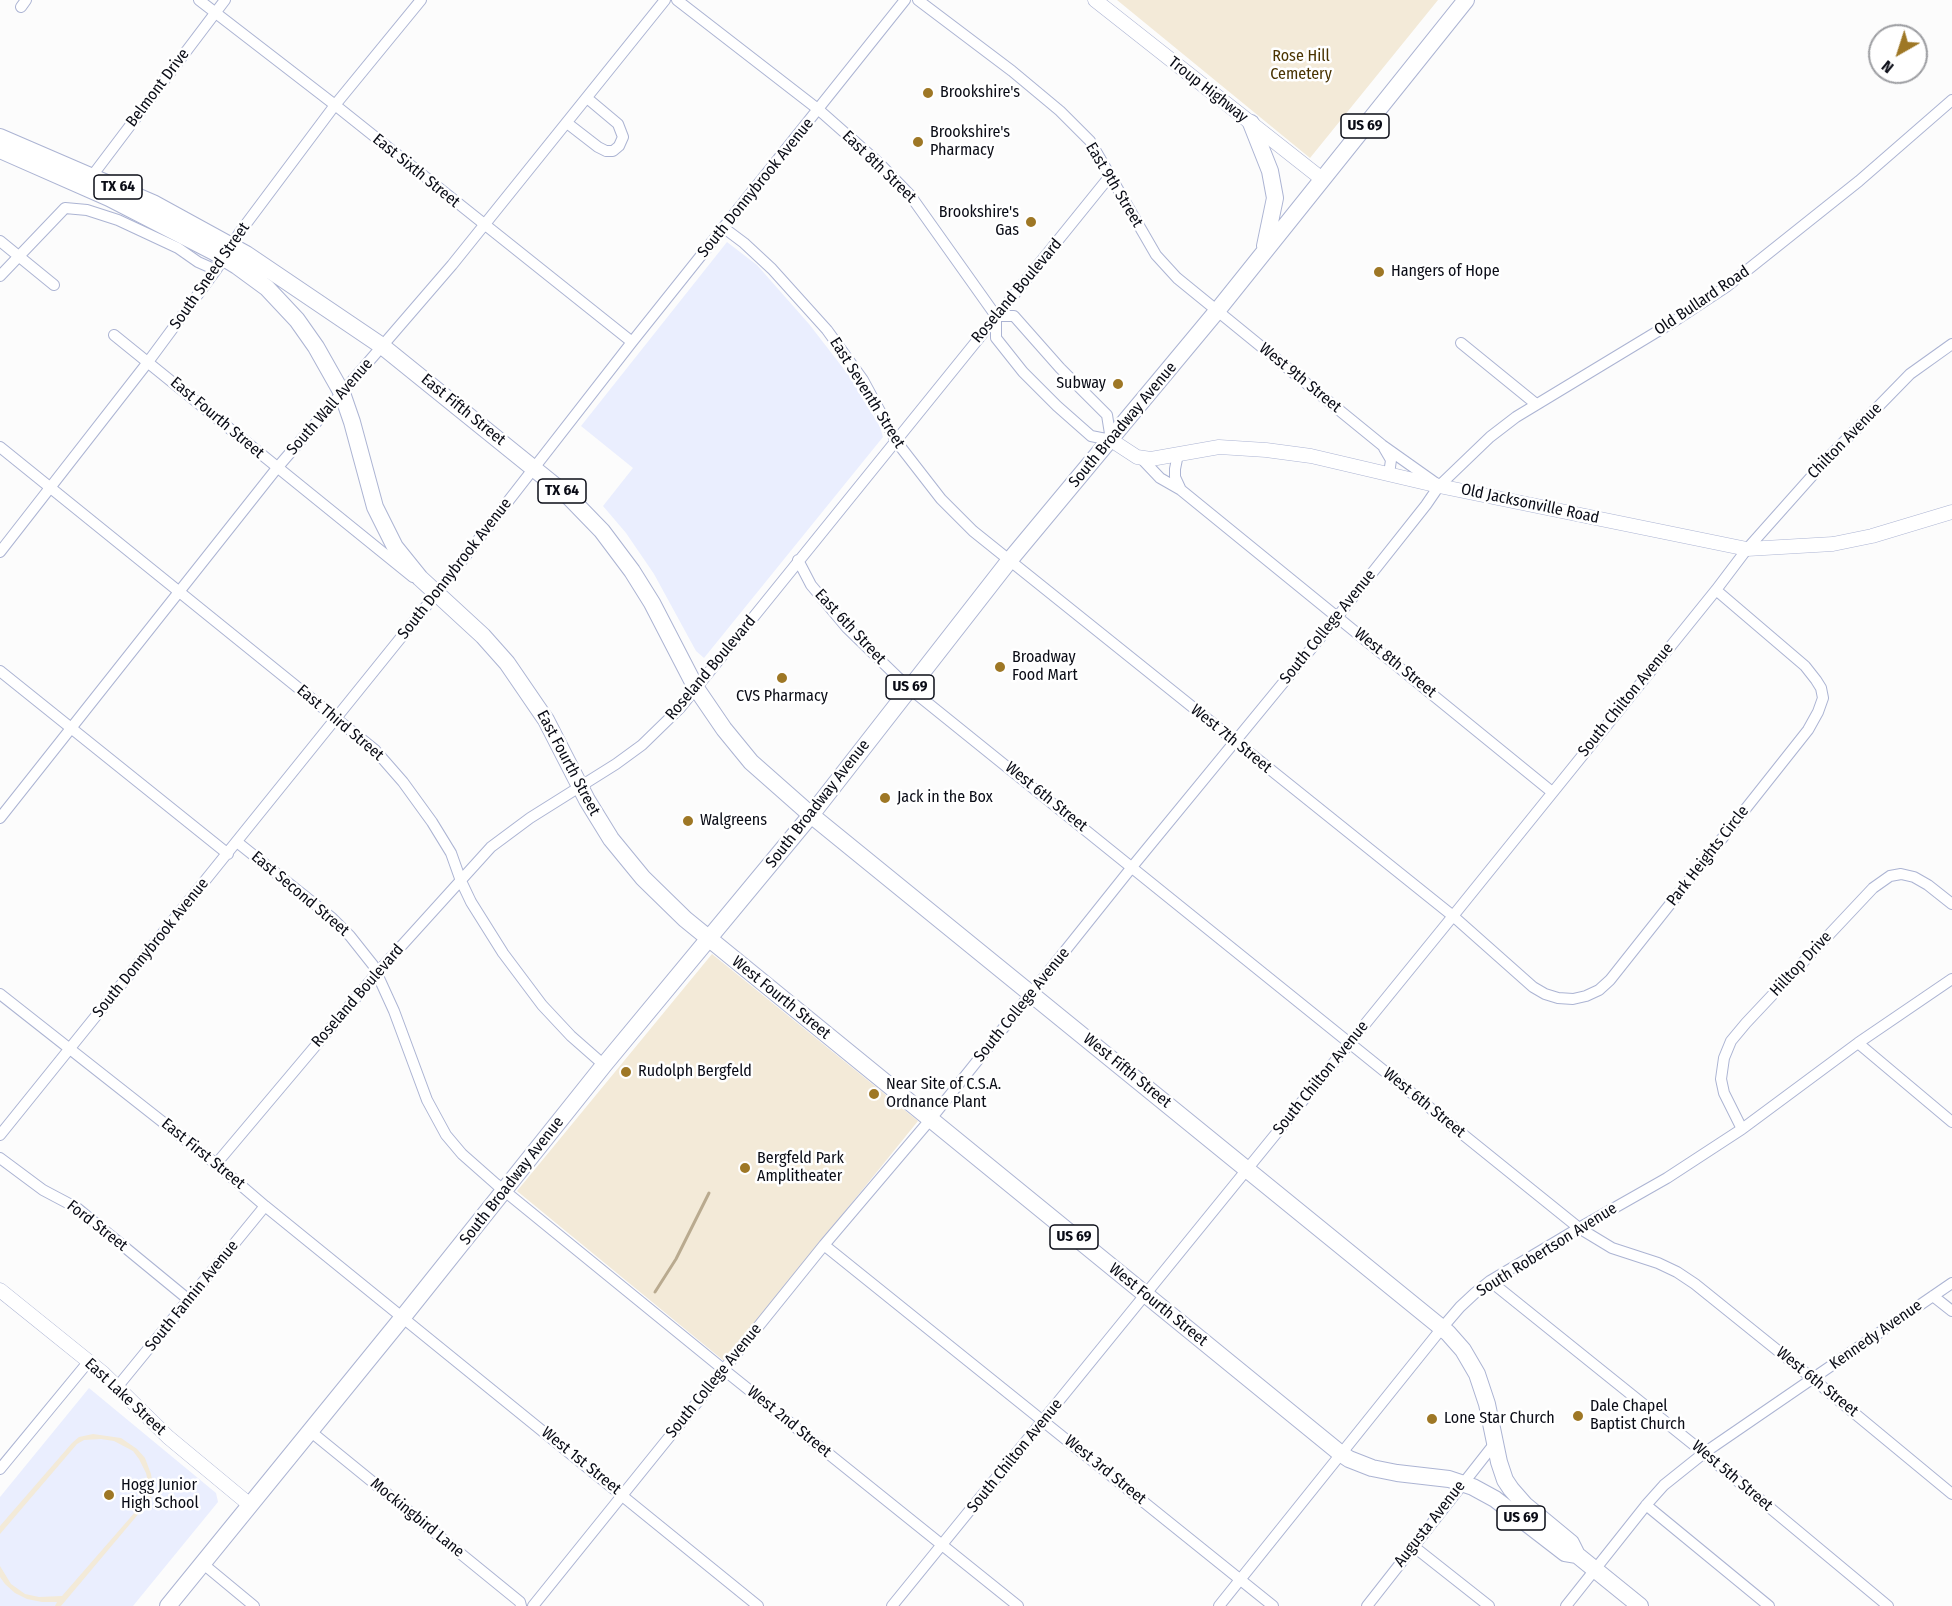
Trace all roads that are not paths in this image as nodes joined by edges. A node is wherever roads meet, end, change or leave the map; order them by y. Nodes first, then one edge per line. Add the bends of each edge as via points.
1 (200, 0) edge
2 (225, 0) edge
3 (421, 0) edge
4 (665, 0) edge
5 (677, 0) edge
6 (905, 0) edge
7 (918, 0) edge
8 (1095, 0) edge
9 (1466, 0) edge
10 (215, 12) junction
11 (587, 98) junction
12 (1952, 100) edge
13 (336, 105) junction
14 (819, 110) junction
15 (567, 123) junction
16 (1251, 123) junction
17 (0, 137) edge
18 (0, 150) edge
19 (92, 176) junction
20 (1110, 176) junction
21 (1322, 179) junction
22 (484, 226) junction
23 (724, 228) junction
24 (0, 241) edge
25 (1263, 253) junction
26 (20, 256) junction
27 (224, 257) junction
28 (0, 276) edge
29 (54, 285) dead end
30 (1217, 311) junction
31 (996, 316) junction
32 (114, 335) dead end
33 (632, 342) junction
34 (1461, 343) dead end
35 (1952, 344) edge
36 (382, 346) junction
37 (148, 362) junction
38 (342, 393) junction
39 (1536, 404) junction
40 (1111, 440) junction
41 (896, 441) junction
42 (1383, 445) junction
43 (0, 447) edge
44 (1178, 454) junction
45 (1141, 458) junction
46 (534, 467) junction
47 (277, 468) junction
48 (1389, 474) junction
49 (1440, 486) junction
50 (50, 488) junction
51 (1181, 490) junction
52 (1952, 512) edge
53 (1747, 549) junction
54 (0, 552) edge
55 (798, 560) junction
56 (1009, 561) junction
57 (431, 590) junction
58 (1716, 590) junction
59 (180, 593) junction
60 (1338, 616) junction
61 (0, 670) edge
62 (696, 688) junction
63 (909, 688) junction
64 (335, 718) junction
65 (71, 728) junction
66 (1234, 742) junction
67 (580, 786) junction
68 (1552, 792) junction
69 (811, 815) junction
70 (0, 818) edge
71 (237, 842) junction
72 (228, 854) junction
73 (1132, 867) junction
74 (461, 881) junction
75 (1952, 904) edge
76 (1453, 916) junction
77 (709, 939) junction
78 (376, 974) junction
79 (1952, 979) edge
80 (1031, 993) junction
81 (0, 994) edge
82 (1349, 1042) junction
83 (1858, 1043) junction
84 (70, 1048) junction
85 (604, 1065) junction
86 (930, 1120) junction
87 (1952, 1122) edge
88 (1742, 1129) junction
89 (0, 1135) edge
90 (0, 1158) edge
91 (216, 1164) junction
92 (1248, 1169) junction
93 (505, 1191) junction
94 (265, 1206) junction
95 (1579, 1228) junction
96 (824, 1245) junction
97 (1490, 1281) junction
98 (1952, 1283) edge
99 (0, 1290) edge
100 (1146, 1295) junction
101 (1933, 1296) junction
102 (189, 1300) junction
103 (1952, 1311) edge
104 (404, 1317) junction
105 (1442, 1328) junction
106 (89, 1361) junction
107 (723, 1369) junction
108 (1814, 1379) junction
109 (118, 1386) junction
110 (1044, 1420) junction
111 (310, 1431) junction
112 (1495, 1443) junction
113 (1340, 1453) junction
114 (1704, 1454) junction
115 (0, 1468) edge
116 (1463, 1483) junction
117 (1952, 1494) edge
118 (622, 1495) junction
119 (250, 1505) junction
120 (1646, 1505) junction
121 (942, 1545) junction
122 (1413, 1546) junction
123 (1577, 1555) junction
124 (202, 1563) junction
125 (1595, 1569) junction
126 (1240, 1580) junction
127 (168, 1606) edge
128 (254, 1606) edge
129 (521, 1606) edge
130 (533, 1606) edge
131 (758, 1606) edge
132 (892, 1606) edge
133 (1018, 1606) edge
134 (1219, 1606) edge
135 (1272, 1606) edge
136 (1366, 1606) edge
137 (1489, 1606) edge
138 (1566, 1606) edge
139 (1640, 1606) edge
140 (1769, 1606) edge
141 (1888, 1606) edge

1 - 10 street, East Sixth Street
2 - 10 street, Belmont Drive
3 - 13 street, South Sneed Street
4 - 11 street, South Wall Avenue
5 - 14 street, East 8th Street
6 - 14 street, South Donnybrook Avenue
7 - 20 street, East 9th Street via 1060,111 1090,141
8 - 16 main road, Troup Highway
9 - 21 main road, South Broadway Avenue / US 69
10 - 13 street, East Sixth Street
10 - 19 street, Belmont Drive
11 - 15 street, South Wall Avenue
11 - 15 street via 618,124 623,137 619,146 606,151
12 - 39 street, Old Bullard Road via 1834,202 1726,287
13 - 22 street, East Sixth Street
13 - 27 street, South Sneed Street
14 - 23 street, South Donnybrook Avenue
14 - 31 street, East 8th Street via 910,195
15 - 22 street, South Wall Avenue
16 - 21 main road, Troup Highway
16 - 25 main road via 1270,171 1275,198
17 - 19 main road, East Fifth Street / TX 64
18 - 27 main road, East Fifth Street / TX 64 via 110,198
19 - 27 main road, East Fifth Street / TX 64 via 163,208
20 - 30 street, East 9th Street via 1156,255
20 - 31 street, Roseland Boulevard
21 - 25 main road, South Broadway Avenue / US 69
22 - 33 street, East Sixth Street
22 - 36 street, South Wall Avenue
23 - 33 street, South Donnybrook Avenue
23 - 41 street, East Seventh Street via 772,269 827,330 863,380
24 - 26 street
25 - 30 main road, South Broadway Avenue / US 69
26 - 27 street via 65,208 76,208 118,220 198,261
26 - 28 street
26 - 29 street
27 - 36 main road, East Fifth Street / TX 64
27 - 37 street, South Sneed Street
27 - 38 main road, East Fifth Street / TX 64 via 267,288 297,320
30 - 40 main road, South Broadway Avenue / US 69
30 - 42 street, West 9th Street
31 - 40 street via 1014,316 1107,415
31 - 40 street, East 8th Street via 996,338 1023,372 1091,436
31 - 41 street, Roseland Boulevard
32 - 37 street, East Fourth Street
33 - 46 street, South Donnybrook Avenue
34 - 39 street
35 - 53 street, Chilton Avenue via 1910,374
36 - 38 street, South Wall Avenue
36 - 46 main road, East Fifth Street / TX 64
37 - 47 street, East Fourth Street
37 - 50 street, South Sneed Street
38 - 47 street, South Wall Avenue
38 - 57 main road, East Fourth Street / TX 64 via 382,523 411,569
39 - 49 street, Old Bullard Road via 1490,437
40 - 45 main road
40 - 56 main road, South Broadway Avenue / US 69
41 - 55 street, Roseland Boulevard
41 - 56 street, East Seventh Street via 941,499
42 - 48 street via 1391,460
42 - 49 street, West 9th Street
43 - 50 street, East Third Street
44 - 45 main road, Old Jacksonville Road
44 - 48 main road, Old Jacksonville Road via 1219,447 1266,450
44 - 51 street via 1174,469
45 - 51 street, West 8th Street via 1160,478
46 - 57 street, South Donnybrook Avenue
46 - 62 main road, East Fifth Street / TX 64 via 588,516 618,552 652,603
47 - 57 street, East Fourth Street
47 - 59 street, South Wall Avenue
48 - 49 main road, Old Jacksonville Road
49 - 53 main road, Old Jacksonville Road
49 - 60 street, South College Avenue
50 - 54 street, South Sneed Street
50 - 59 street, East Third Street
51 - 60 street, West 8th Street
52 - 53 main road, Old Jacksonville Road via 1833,544
53 - 58 street, South Chilton Avenue
55 - 62 street, Roseland Boulevard
55 - 63 street, East 6th Street via 811,585 847,628
56 - 63 main road, South Broadway Avenue / US 69
56 - 66 street, West 7th Street
57 - 64 street, South Donnybrook Avenue
57 - 67 main road, East Fourth Street / TX 64 via 496,649 518,677 554,733
58 - 68 street, South Chilton Avenue
58 - 76 street, Park Heights Circle via 1805,666 1821,688 1823,698 1808,730 1610,980 1593,993 1573,999 1545,994
59 - 64 street, East Third Street
59 - 65 street, South Wall Avenue
60 - 66 street, South College Avenue
60 - 68 street, West 8th Street
61 - 65 street, East Second Street
62 - 67 street, Roseland Boulevard via 642,745
62 - 69 main road, East Fifth Street / TX 64 via 751,762
63 - 69 main road, South Broadway Avenue / US 69
63 - 73 street, West 6th Street
64 - 71 street, South Donnybrook Avenue
64 - 74 street, East Third Street via 375,750 403,782 452,853
65 - 70 street, South Wall Avenue
65 - 72 street, East Second Street
66 - 73 street, South College Avenue
66 - 76 street, West 7th Street
67 - 74 street, Roseland Boulevard via 491,847
67 - 77 main road, East Fourth Street / TX 64 via 627,859
68 - 76 street, South Chilton Avenue
69 - 77 main road, South Broadway Avenue / US 69
69 - 80 main road, West Fifth Street / US 69
71 - 72 street, South Donnybrook Avenue
71 - 78 street, East Second Street via 332,918 373,965
72 - 84 street, South Donnybrook Avenue
73 - 80 street, South College Avenue
73 - 82 street, West 6th Street
74 - 78 street, Roseland Boulevard
74 - 85 street, East Third Street via 486,927 529,988 571,1036
75 - 88 street, Hilltop Drive via 1914,877 1890,876 1873,888 1746,1023 1731,1041 1721,1079
76 - 82 street, South Chilton Avenue
77 - 85 main road, South Broadway Avenue
77 - 86 main road, West Fourth Street / US 69
78 - 91 street, Roseland Boulevard
78 - 93 street, East Second Street via 433,1114 462,1154
79 - 83 street, South Robertson Avenue
80 - 86 street, South College Avenue
80 - 92 main road, West Fifth Street / US 69
81 - 84 street, East First Street
82 - 92 street, South Chilton Avenue
82 - 95 street, West 6th Street
83 - 87 street
83 - 88 street, South Robertson Avenue
84 - 89 street, South Donnybrook Avenue
84 - 91 street, East First Street
85 - 93 main road, South Broadway Avenue
86 - 96 street, South College Avenue
86 - 100 main road, West Fourth Street / US 69
88 - 95 street, South Robertson Avenue
90 - 102 street, Ford Street via 43,1190 77,1208
91 - 94 street, East First Street
92 - 100 street, South Chilton Avenue
92 - 105 main road, West Fifth Street / US 69
93 - 104 main road, South Broadway Avenue
93 - 107 street, West 2nd Street
94 - 102 street, South Fannin Avenue
94 - 104 street, East First Street
95 - 97 street, South Robertson Avenue
95 - 108 street, West 6th Street via 1612,1248 1677,1272
96 - 107 street, South College Avenue
96 - 110 street, West 3rd Street
97 - 105 street, South Robertson Avenue
97 - 114 street, West 5th Street
98 - 101 street, Kennedy Avenue
99 - 106 main road, East Lake Street
100 - 110 street, South Chilton Avenue
100 - 113 main road, West Fourth Street / US 69
101 - 103 street
101 - 108 street, Kennedy Avenue
102 - 109 street, South Fannin Avenue
104 - 111 main road, South Broadway Avenue
104 - 118 street, West 1st Street
105 - 112 main road, US 69 via 1463,1350 1477,1374
105 - 113 street, South Robertson Avenue
106 - 109 main road, East Lake Street
106 - 115 street
107 - 118 street, South College Avenue
107 - 121 street, West 2nd Street
108 - 114 street, Kennedy Avenue
108 - 117 street, West 6th Street
109 - 119 main road, East Lake Street via 168,1437
110 - 121 street, South Chilton Avenue
110 - 126 street, West 3rd Street
111 - 119 main road, South Broadway Avenue
111 - 129 street, Mockingbird Lane
112 - 116 street, Augusta Avenue
112 - 123 main road, US 69 via 1511,1489 1571,1543
113 - 116 main road, West Fourth Street / US 69 via 1386,1471
113 - 126 street, South Robertson Avenue
114 - 120 street, Kennedy Avenue via 1664,1485
114 - 141 street, West 5th Street
116 - 122 street, Augusta Avenue
116 - 123 main road, US 69 via 1495,1498 1565,1553
118 - 130 street, South College Avenue
118 - 131 street, West 1st Street
119 - 124 main road, South Broadway Avenue
120 - 125 street, Kennedy Avenue
120 - 140 street
121 - 132 street, South Chilton Avenue
121 - 133 street, West 2nd Street
122 - 136 street, Augusta Avenue
122 - 137 street
123 - 125 main road, US 69
124 - 127 main road, South Broadway Avenue
124 - 128 street
125 - 138 street, Kennedy Avenue
125 - 139 main road, US 69
126 - 134 street, South Robertson Avenue
126 - 135 street, West 3rd Street

